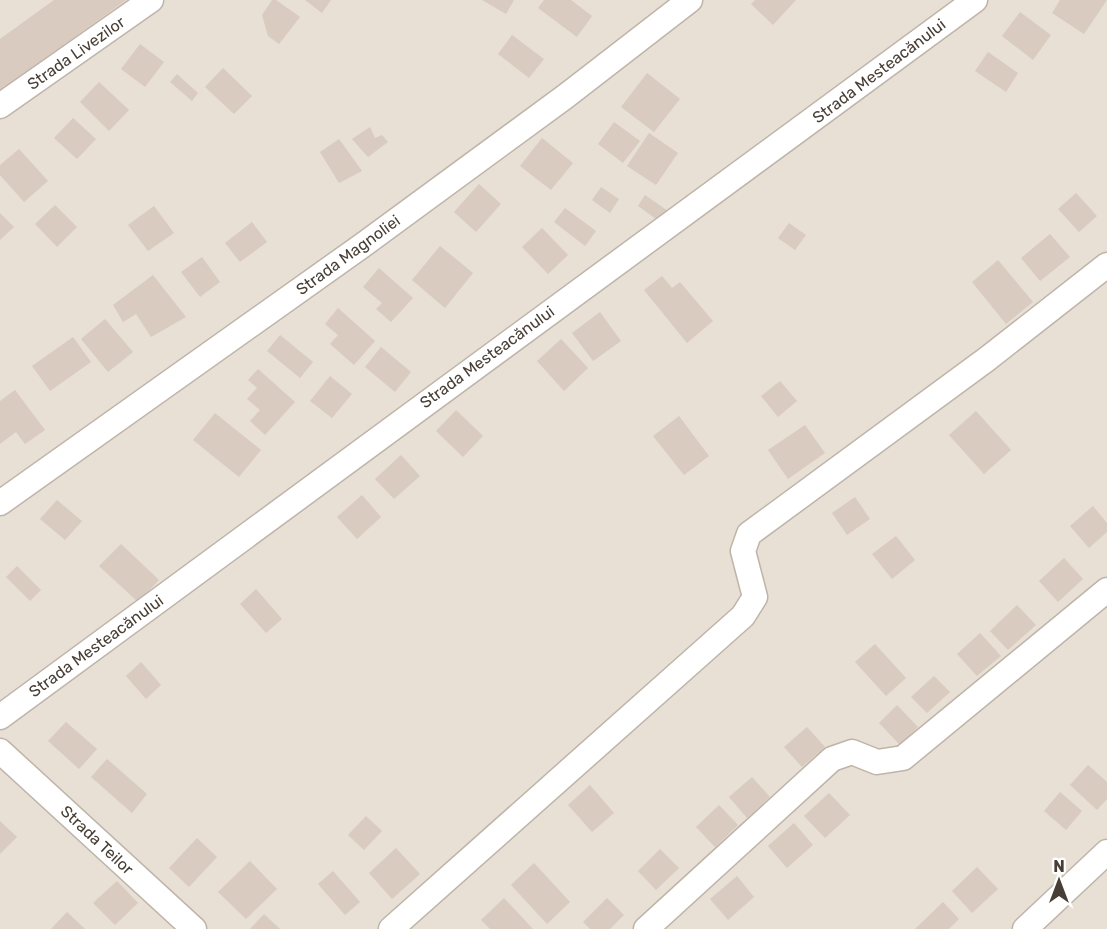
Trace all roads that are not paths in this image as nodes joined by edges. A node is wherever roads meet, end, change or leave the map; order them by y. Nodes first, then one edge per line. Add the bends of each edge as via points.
1 (151, 0) edge
2 (690, 0) edge
3 (975, 0) edge
4 (0, 106) edge
5 (1107, 265) edge
6 (0, 503) edge
7 (1107, 590) edge
8 (0, 717) edge
9 (0, 752) edge
10 (1107, 852) edge
11 (194, 929) edge
12 (391, 929) edge
13 (646, 929) edge
14 (1025, 929) edge

1 - 4 street, Strada Livezilor
2 - 6 street, Strada Magnoliei via 363,244
3 - 8 street, Strada Mesteacănului
5 - 12 street via 987,359 749,534 743,551 755,597 743,616
7 - 13 street via 903,758 877,762 852,752 832,759
9 - 11 street, Strada Teilor
10 - 14 street

